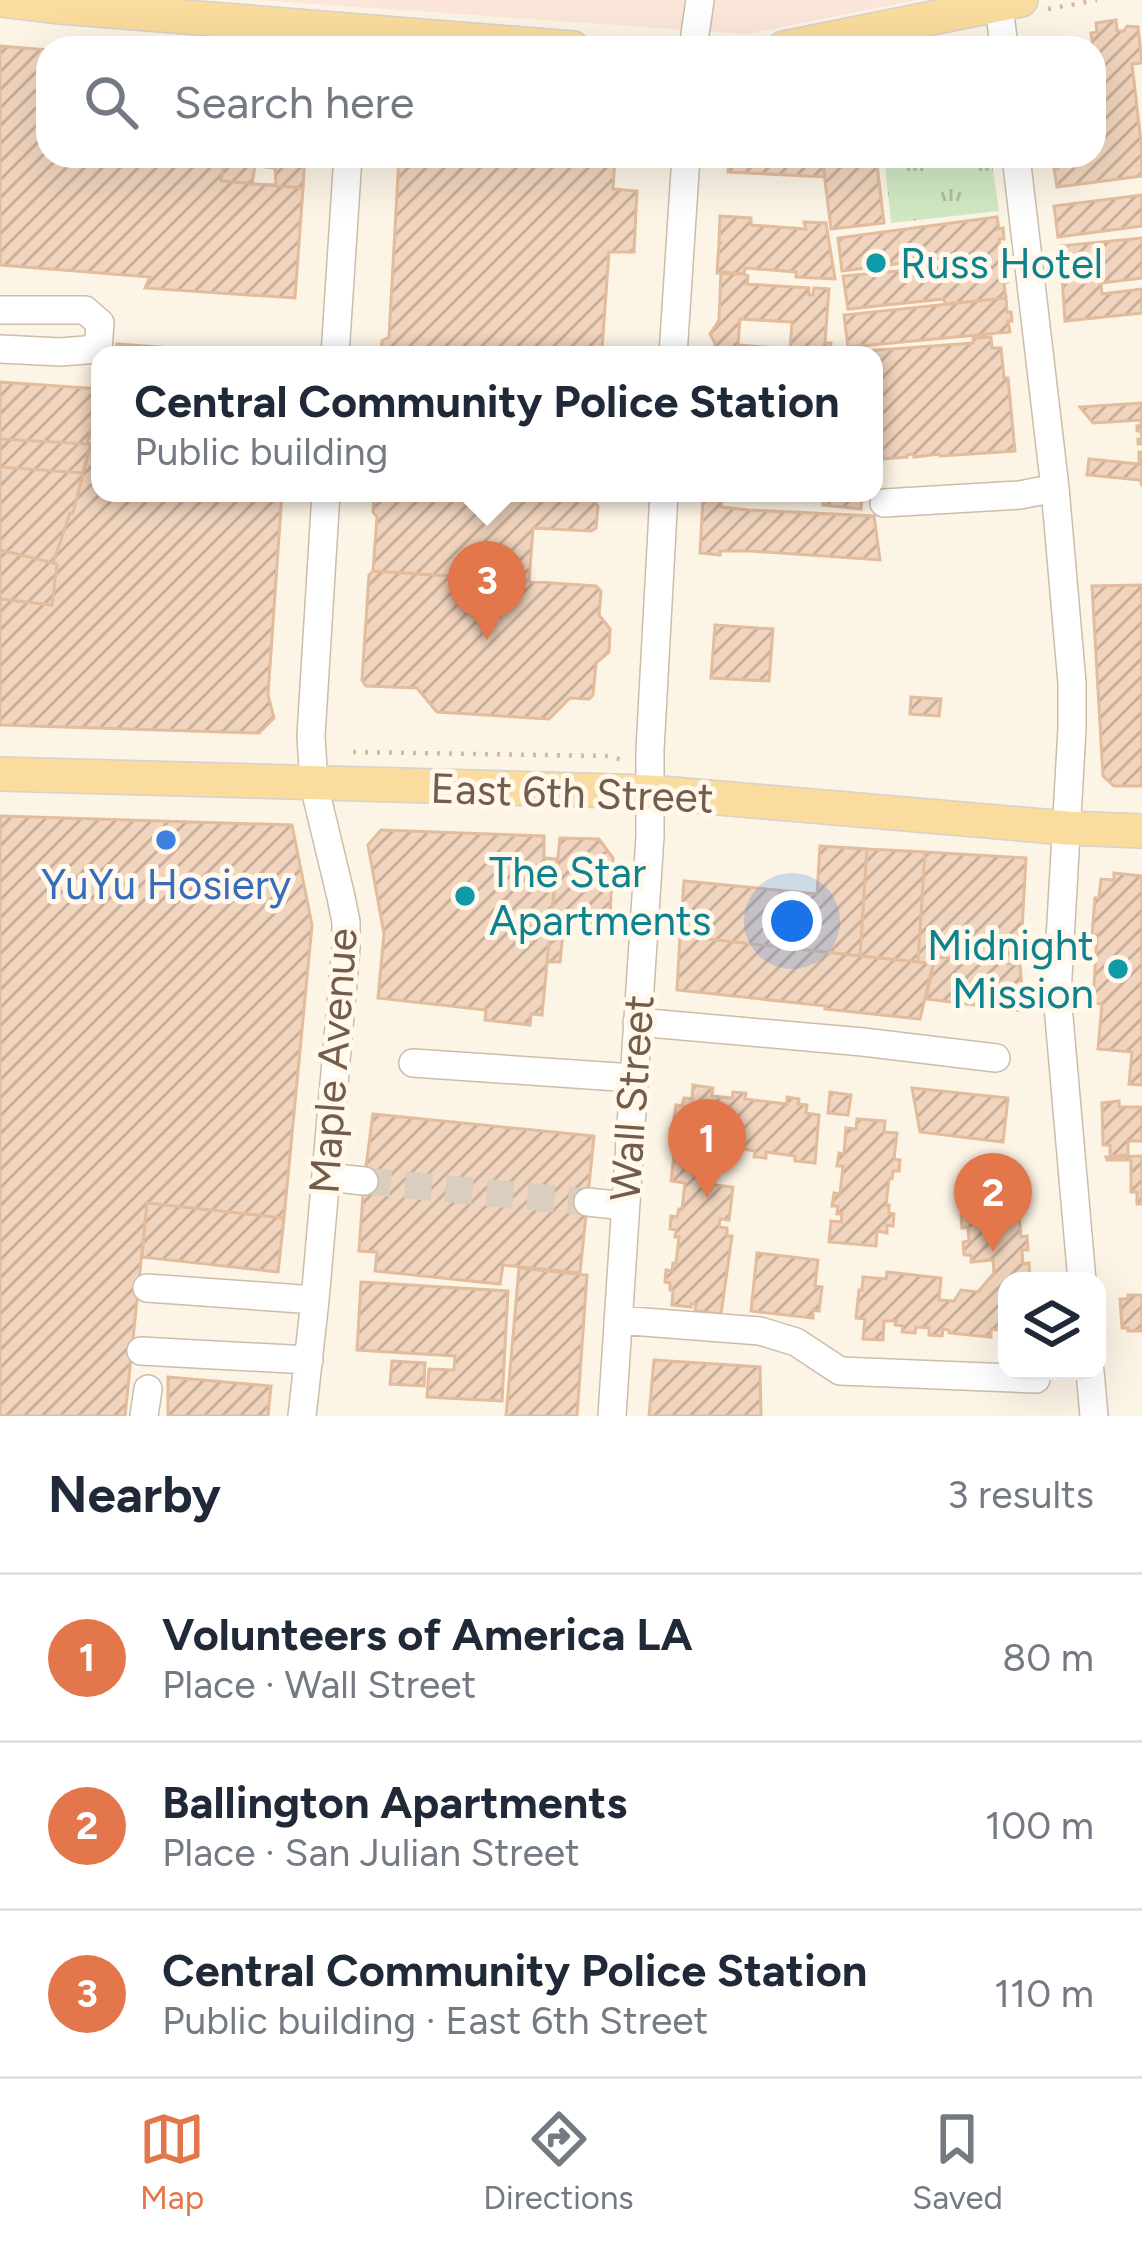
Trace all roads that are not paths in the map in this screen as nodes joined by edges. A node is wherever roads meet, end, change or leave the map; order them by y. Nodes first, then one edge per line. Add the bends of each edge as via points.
1 (1, 0) edge
2 (700, 0) edge
3 (1018, 5) edge
4 (320, 36) edge
5 (695, 36) edge
6 (849, 36) edge
7 (1008, 36) edge
8 (347, 168) edge
9 (685, 168) edge
10 (1017, 168) edge
11 (0, 310) edge
12 (98, 346) edge
13 (336, 346) edge
14 (674, 346) edge
15 (0, 349) edge
16 (91, 350) edge
17 (1055, 488) junction
18 (325, 502) edge
19 (664, 502) edge
20 (884, 503) dead end
21 (0, 774) edge
22 (314, 784) junction
23 (650, 792) junction
24 (1067, 828) junction
25 (1142, 831) edge
26 (637, 1022) junction
27 (996, 1058) dead end
28 (413, 1063) dead end
29 (633, 1078) junction
30 (327, 1177) junction
31 (364, 1181) tunnel mouth
32 (588, 1202) tunnel mouth
33 (625, 1205) junction
34 (1081, 1272) edge
35 (147, 1288) dead end
36 (316, 1300) junction
37 (618, 1320) junction
38 (142, 1351) dead end
39 (310, 1360) junction
40 (998, 1377) edge
41 (1091, 1380) edge
42 (302, 1416) edge
43 (612, 1416) edge
44 (1094, 1416) edge

1 - 4 main road
2 - 5 street
3 - 6 main road
3 - 7 street
8 - 13 street
9 - 14 street
10 - 17 street
11 - 12 street via 85,310 100,323
15 - 16 street
17 - 20 street
17 - 24 street via 1072,683
18 - 22 street, Maple Avenue
19 - 23 street, Wall Street
21 - 22 main road, East 6th Street
22 - 23 main road, East 6th Street
22 - 30 street, Maple Avenue via 346,922
23 - 24 main road, East 6th Street
23 - 26 street, Wall Street
24 - 25 main road, East 6th Street
24 - 34 street via 1057,994
26 - 27 street
26 - 29 street, Wall Street
28 - 29 street
29 - 33 street, Wall Street
30 - 31 street
30 - 36 street, Maple Avenue
32 - 33 street
33 - 37 street, Wall Street
35 - 36 street
36 - 39 street, Maple Avenue
37 - 40 street via 760,1331 796,1342 839,1371
37 - 43 street, Wall Street
38 - 39 street
39 - 42 street, Maple Avenue
41 - 44 street

